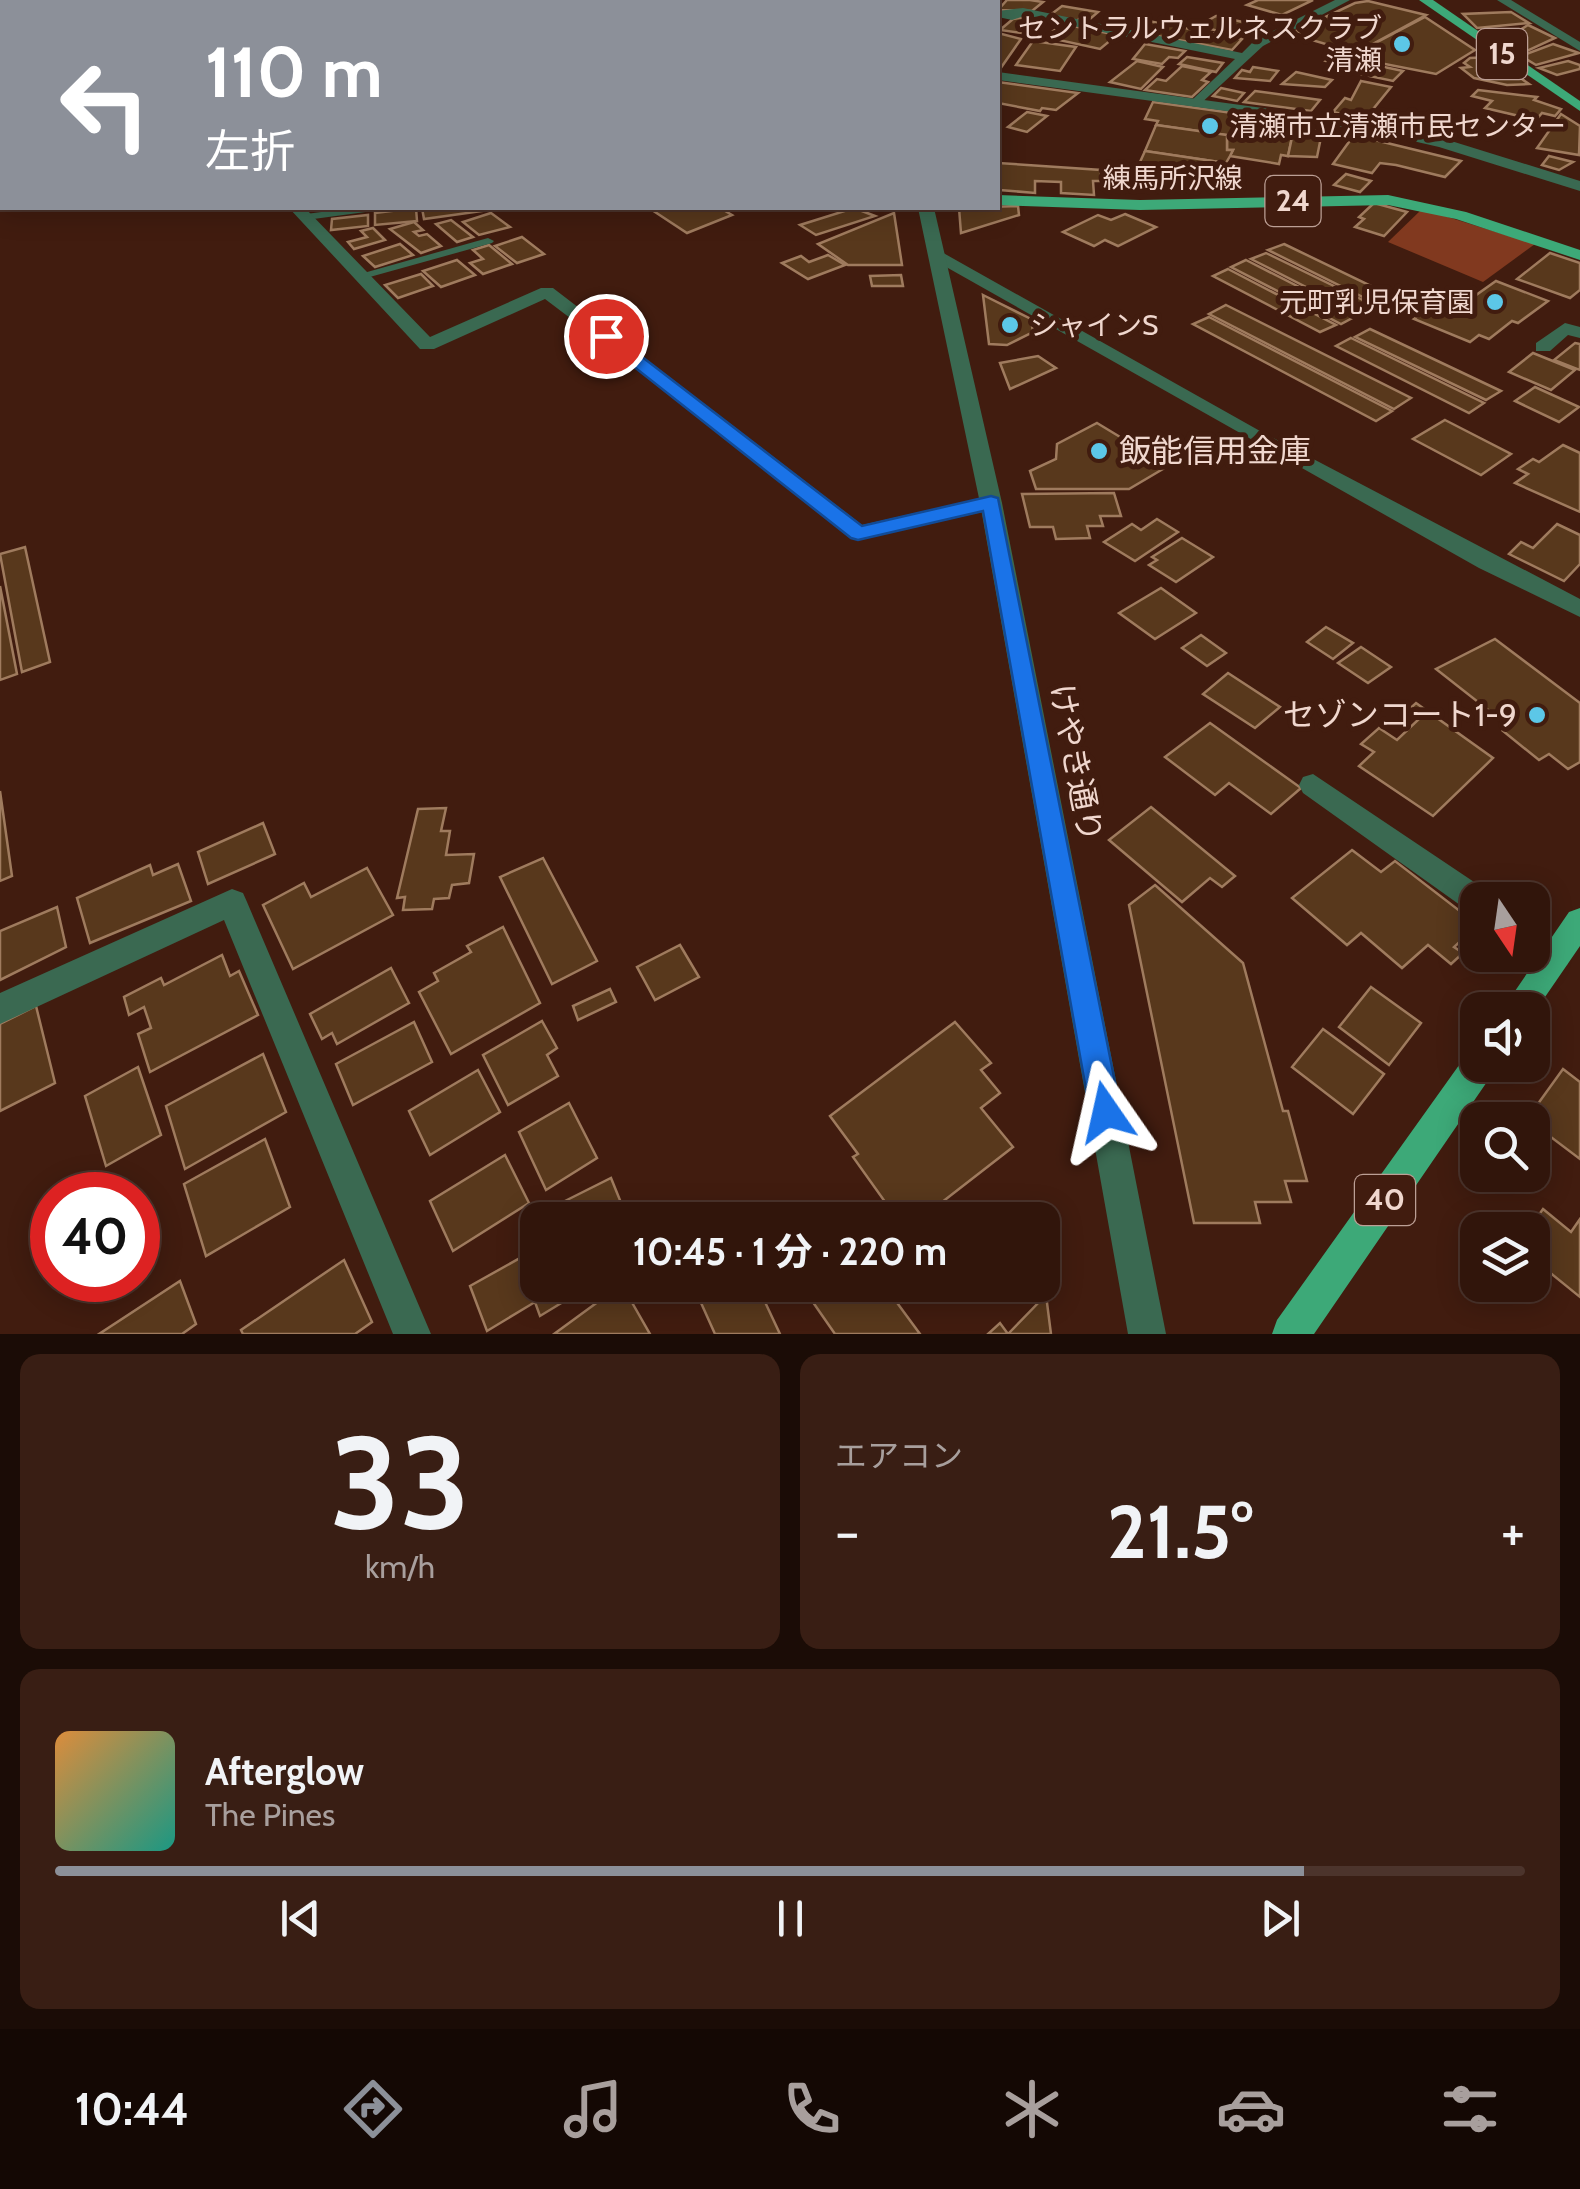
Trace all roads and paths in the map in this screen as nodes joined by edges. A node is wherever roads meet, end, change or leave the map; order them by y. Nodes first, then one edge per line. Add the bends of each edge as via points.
1 (1344, 0) edge
2 (1425, 0) edge
3 (1503, 0) edge
4 (1000, 14) edge
5 (1580, 47) edge
6 (1245, 57) junction
7 (1000, 76) edge
8 (1197, 103) junction
9 (1580, 108) edge
10 (1580, 186) edge
11 (1000, 200) edge
12 (338, 210) edge
13 (927, 210) edge
14 (302, 212) edge
15 (488, 241) dead end
16 (938, 255) junction
17 (1580, 255) edge
18 (359, 276) junction
19 (1580, 334) edge
20 (1543, 347) dead end
21 (991, 503) junction
22 (1580, 609) edge
23 (1313, 785) dead end
24 (1460, 888) edge
25 (1580, 921) edge
26 (1550, 943) edge
27 (0, 1009) edge
28 (1467, 1082) edge
29 (412, 1334) edge
30 (1147, 1334) edge
31 (1291, 1334) edge

1 - 6 street
2 - 9 main road, 15
3 - 5 street
4 - 6 street via 1023,12
6 - 8 street
7 - 8 street
8 - 10 street via 1404,134
11 - 17 main road, 練馬所沢線 / 24 via 1388,200 1460,215
12 - 14 lane
13 - 16 street, けやき通り
14 - 18 street
15 - 18 lane
16 - 21 street, けやき通り
16 - 22 street via 1287,454
18 - 21 street via 427,345 547,292 858,533
19 - 20 street via 1566,328
21 - 30 street, けやき通り
23 - 24 street
25 - 26 main road
27 - 29 street via 232,902
28 - 31 main road, 40

